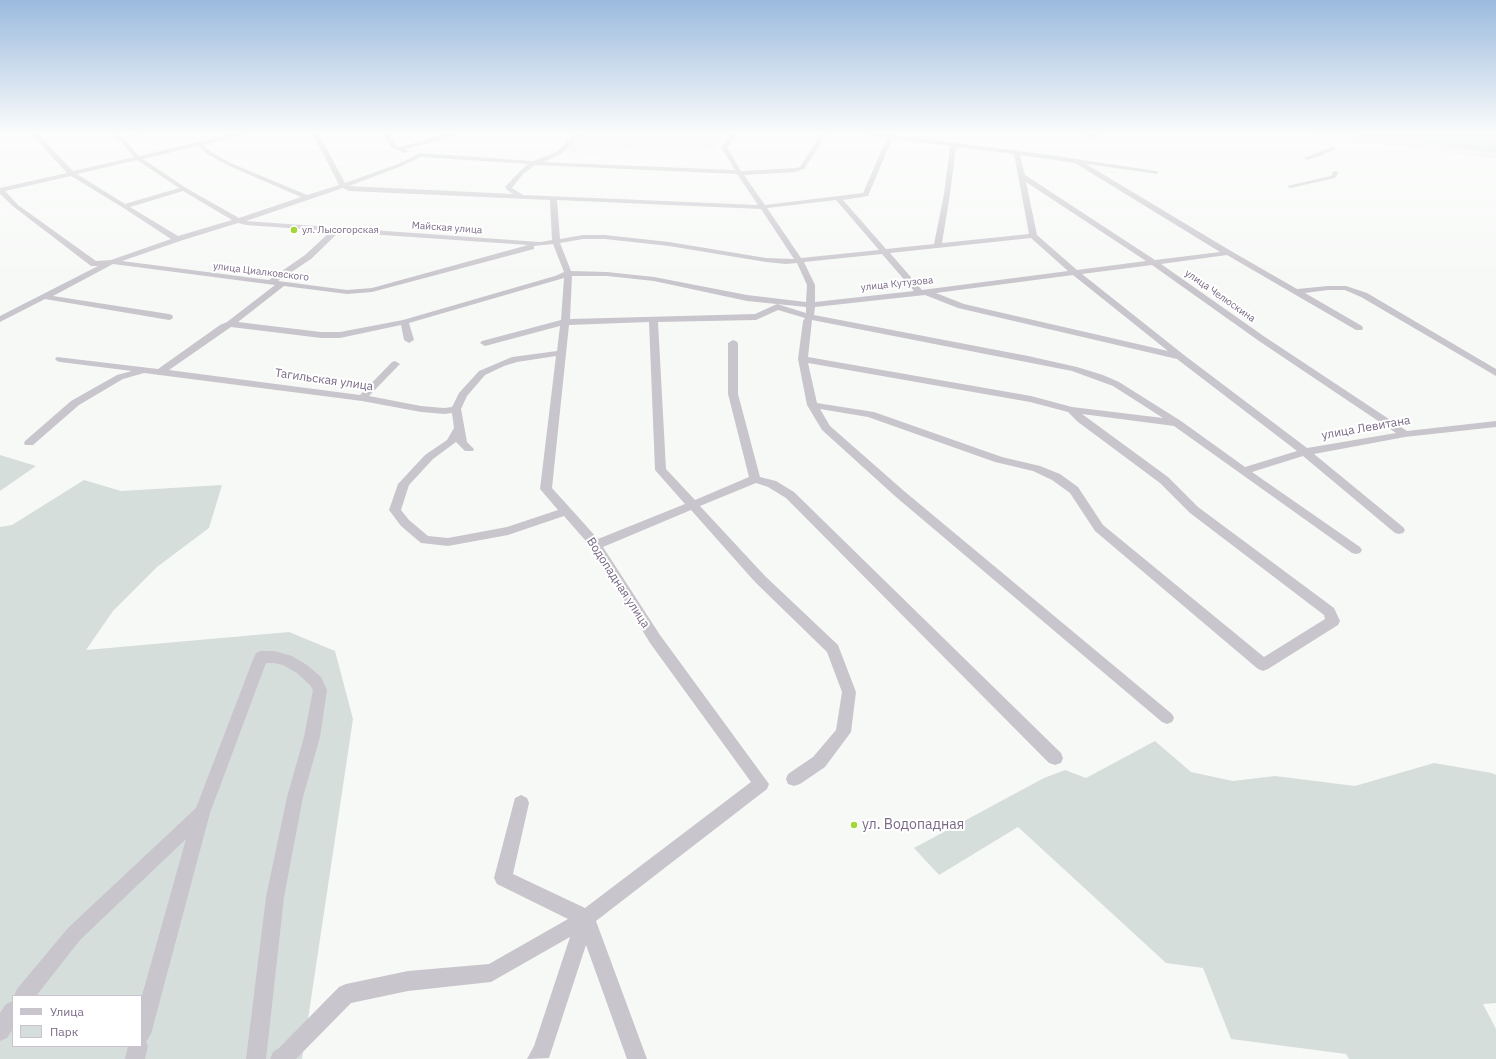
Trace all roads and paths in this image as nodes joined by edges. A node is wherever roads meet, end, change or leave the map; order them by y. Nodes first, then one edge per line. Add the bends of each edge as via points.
1 (27, 183) edge
2 (88, 183) edge
3 (176, 183) edge
4 (275, 183) edge
5 (351, 183) edge
6 (511, 183) edge
7 (747, 183) edge
8 (871, 183) edge
9 (949, 183) edge
10 (1024, 183) edge
11 (1033, 183) edge
12 (1113, 183) edge
13 (1302, 183) edge
14 (342, 185) junction
15 (1290, 186) dead end
16 (184, 189) junction
17 (0, 190) edge
18 (521, 196) junction
19 (307, 197) junction
20 (554, 197) junction
21 (838, 198) junction
22 (124, 206) junction
23 (762, 207) junction
24 (238, 221) junction
25 (337, 230) junction
26 (1032, 236) junction
27 (178, 239) junction
28 (556, 241) junction
29 (540, 244) junction
30 (938, 245) junction
31 (884, 252) junction
32 (1228, 253) junction
33 (112, 262) junction
34 (800, 262) junction
35 (1153, 262) junction
36 (568, 273) junction
37 (1075, 273) junction
38 (269, 283) junction
39 (282, 284) junction
40 (923, 292) junction
41 (1296, 292) junction
42 (46, 297) junction
43 (747, 298) junction
44 (809, 305) junction
45 (778, 307) junction
46 (169, 317) dead end
47 (810, 317) junction
48 (0, 319) edge
49 (653, 320) junction
50 (404, 322) junction
51 (565, 322) junction
52 (230, 324) junction
53 (1359, 328) dead end
54 (410, 340) dead end
55 (485, 343) dead end
56 (733, 343) dead end
57 (562, 353) junction
58 (1181, 357) junction
59 (60, 359) dead end
60 (803, 359) junction
61 (395, 364) dead end
62 (147, 370) junction
63 (160, 372) junction
64 (1496, 373) edge
65 (362, 398) junction
66 (812, 405) junction
67 (456, 410) junction
68 (1072, 410) junction
69 (1177, 423) junction
70 (1496, 424) edge
71 (459, 428) junction
72 (1405, 434) junction
73 (30, 443) dead end
74 (469, 449) dead end
75 (1305, 452) junction
76 (1243, 471) junction
77 (755, 479) junction
78 (692, 505) junction
79 (566, 511) junction
80 (1399, 530) dead end
81 (596, 545) junction
82 (1356, 550) dead end
83 (1167, 718) dead end
84 (1055, 758) dead end
85 (794, 779) dead end
86 (521, 803) dead end
87 (202, 813) junction
88 (586, 918) junction
89 (25, 995) edge
90 (12, 1013) edge
91 (142, 1030) edge
92 (0, 1031) edge
93 (138, 1047) edge
94 (135, 1059) edge
95 (256, 1059) edge
96 (280, 1059) edge
97 (537, 1059) edge
98 (637, 1059) edge

1 - 17 street
2 - 22 street
3 - 16 street
4 - 19 street
5 - 14 street
6 - 18 street via 509,189
7 - 23 street
8 - 21 street via 866,195
9 - 30 street
10 - 26 street
11 - 35 street, улица Челюскина
12 - 32 street
13 - 15 street
14 - 18 street via 349,189
14 - 19 street
16 - 22 street
16 - 24 street
17 - 33 street, улица Циалковского via 16,206 94,264
18 - 20 street
19 - 24 street
20 - 23 street
20 - 28 street, Водопадная улица
21 - 23 street
21 - 31 street
22 - 27 street
23 - 34 street
24 - 25 street, Майская улица
24 - 27 street
25 - 29 street, Майская улица
25 - 38 street via 308,257
26 - 30 street, Майская улица
26 - 37 street
27 - 33 street
28 - 29 street, Майская улица
28 - 34 street, Майская улица via 605,237 669,244 766,260
28 - 36 street, Водопадная улица
29 - 39 street, улица Циалковского via 372,290 347,292
30 - 31 street, Майская улица
31 - 34 street, Майская улица
31 - 40 street
32 - 35 street, улица Кутузова
32 - 41 street
33 - 38 street, улица Циалковского
33 - 42 street
34 - 44 street via 811,285
35 - 37 street, улица Кутузова
35 - 72 street, улица Челюскина
36 - 43 street, улица Кутузова via 654,279
36 - 50 street
36 - 51 street, Водопадная улица
37 - 40 street, улица Кутузова
37 - 58 street
38 - 39 street, улица Циалковского
39 - 52 street
40 - 44 street, улица Кутузова
40 - 58 street via 961,306
41 - 53 street
41 - 64 street via 1338,287 1352,290
42 - 46 street
42 - 48 street
43 - 44 street, улица Кутузова
43 - 45 street
44 - 47 street
45 - 47 street
45 - 49 street via 756,317
47 - 60 street via 807,321
47 - 69 street via 1074,369 1116,384
49 - 51 street
49 - 78 street via 660,470
50 - 52 street via 340,335
50 - 54 street
51 - 55 street
51 - 57 street, Водопадная улица
52 - 63 street via 222,327
56 - 77 street via 733,394
57 - 67 street via 515,359 482,373 463,395
57 - 79 street, Водопадная улица via 546,489
58 - 75 street
59 - 62 street, Тагильская улица
60 - 66 street
60 - 68 street via 1024,397
61 - 65 street
62 - 63 street, Тагильская улица
62 - 73 street via 120,377 76,403
63 - 65 street, Тагильская улица
65 - 67 street, Тагильская улица via 421,409
66 - 68 street via 870,414 999,460 1036,468 1056,477 1074,490 1100,528 1263,665 1334,621 1329,612 1194,510 1164,480
66 - 83 street via 826,428 889,484
67 - 71 street
68 - 69 street
69 - 76 street
70 - 72 street, улица Левитана
71 - 74 street via 462,443
71 - 79 street via 451,442 429,457 404,484 395,510 405,523 425,540 448,542 508,531
72 - 75 street, улица Левитана
75 - 76 street, улица Левитана
75 - 80 street
76 - 82 street
77 - 78 street
77 - 84 street via 772,484 790,495
78 - 81 street
78 - 85 street via 760,579 833,649 847,685 849,692 843,732 819,762
79 - 81 street, Водопадная улица
81 - 88 street, Водопадная улица via 655,639 761,784
86 - 88 street via 503,878
87 - 89 street via 74,934
87 - 91 street
87 - 95 street via 261,657 287,660 302,669 316,681 320,690 318,708 295,797 275,897
88 - 96 street via 491,973 408,980 346,994
88 - 97 street via 542,1051
88 - 98 street
90 - 92 street
93 - 94 street

